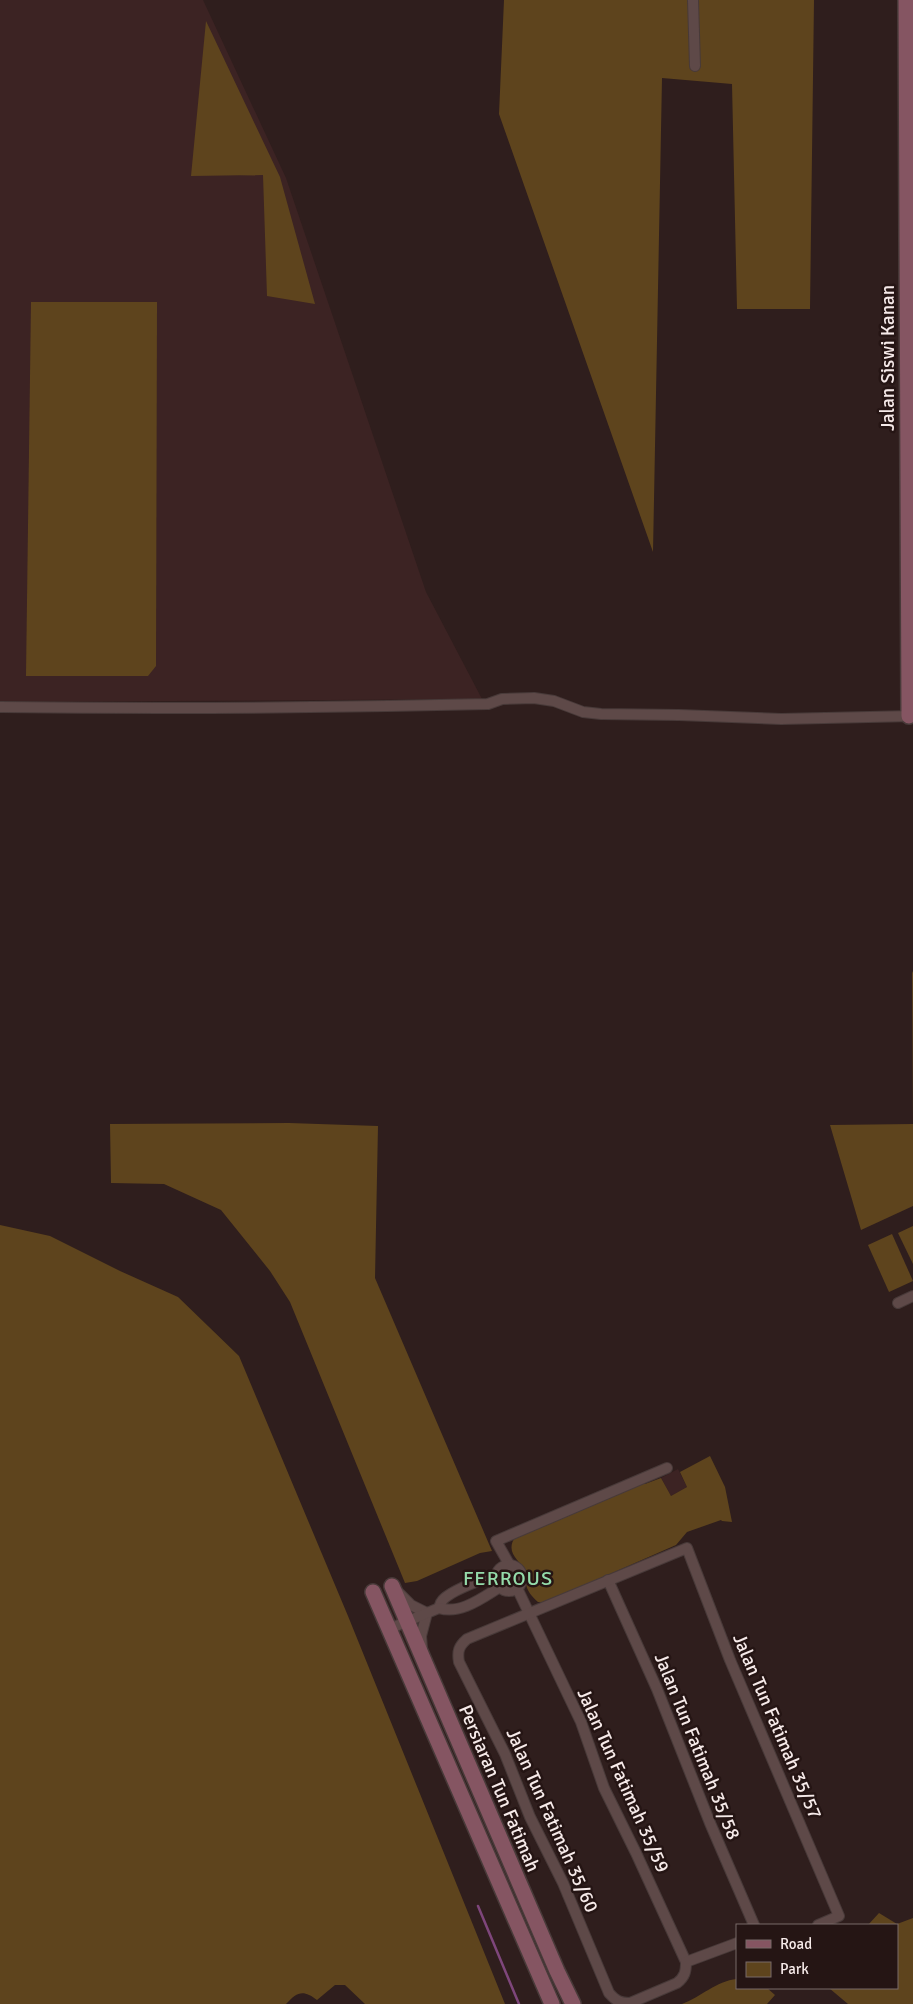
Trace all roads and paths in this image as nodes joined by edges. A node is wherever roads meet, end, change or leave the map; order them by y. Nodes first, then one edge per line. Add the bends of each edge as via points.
1 (693, 0) edge
2 (906, 0) edge
3 (696, 66) dead end
4 (910, 111) edge
5 (910, 313) edge
6 (0, 707) edge
7 (911, 716) edge
8 (913, 1296) edge
9 (898, 1303) dead end
10 (667, 1468) dead end
11 (509, 1564) junction
12 (496, 1576) junction
13 (608, 1580) junction
14 (392, 1586) joint
15 (500, 1588) junction
16 (518, 1588) junction
17 (373, 1592) dead end
18 (439, 1608) junction
19 (427, 1613) junction
20 (530, 1613) junction
21 (407, 1621) junction
22 (389, 1629) junction
23 (422, 1656) junction
24 (754, 1924) edge
25 (820, 1924) edge
26 (736, 1943) edge
27 (686, 1962) junction
28 (552, 2004) edge
29 (573, 2004) edge

1 - 3 street
2 - 4 street, Jalan Siswi Kanan
4 - 5 street, Jalan Siswi Kanan
5 - 7 street, Jalan Siswi Kanan
6 - 7 street via 351,708 488,704 502,699 534,698 600,714 781,719
8 - 9 street
10 - 11 street via 496,1541
11 - 12 street via 501,1567
11 - 16 street via 522,1573
12 - 15 street
12 - 18 street via 466,1586 442,1599
13 - 20 street
13 - 24 street, Jalan Tun Fatimah 35/58 via 657,1689
13 - 25 street, Jalan Tun Fatimah 35/57 via 687,1548 730,1660 839,1916
14 - 19 street via 410,1604
14 - 21 street, Persiaran Tun Fatimah
15 - 16 street via 510,1591
15 - 18 street via 469,1605 448,1611
16 - 20 street, Jalan Tun Fatimah 35/59
17 - 22 street, Persiaran Tun Fatimah
18 - 19 street
19 - 21 street
19 - 23 street
20 - 27 street, Jalan Tun Fatimah 35/59 via 581,1722 604,1788
20 - 27 street, Jalan Tun Fatimah 35/60 via 467,1639 460,1645 459,1662 506,1754 530,1818 615,2000 630,2003 678,1983 686,1971
21 - 22 street
21 - 23 street, Persiaran Tun Fatimah
22 - 28 street, Persiaran Tun Fatimah
23 - 29 street, Persiaran Tun Fatimah
26 - 27 street

